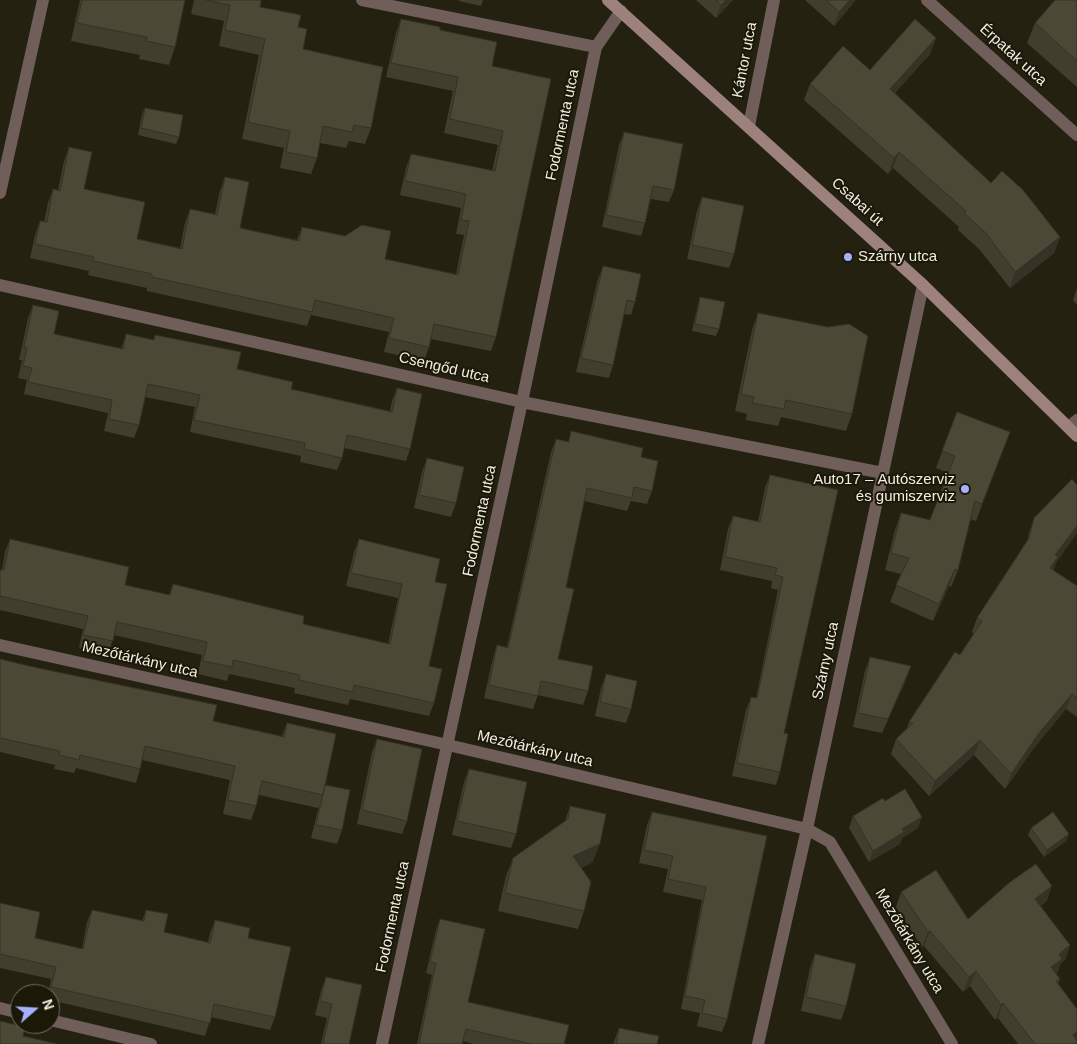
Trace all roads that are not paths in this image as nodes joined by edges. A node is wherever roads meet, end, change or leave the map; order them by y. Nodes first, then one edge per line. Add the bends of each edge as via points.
1 (42, 0) edge
2 (362, 0) edge
3 (608, 0) edge
4 (774, 0) edge
5 (927, 0) edge
6 (621, 11) junction
7 (596, 47) junction
8 (749, 126) junction
9 (1077, 135) edge
10 (0, 193) edge
11 (0, 285) edge
12 (923, 285) junction
13 (522, 402) junction
14 (1074, 428) edge
15 (883, 473) junction
16 (0, 645) edge
17 (448, 745) junction
18 (807, 829) junction
19 (60, 1022) edge
20 (151, 1044) edge
21 (382, 1044) edge
22 (758, 1044) edge
23 (952, 1044) edge

1 - 10 street
2 - 7 street
3 - 6 main road, Csabai út
4 - 8 street, Kántor utca
5 - 9 street, Érpatak utca
6 - 7 street, Fodormenta utca
6 - 8 main road, Csabai út
7 - 13 street, Fodormenta utca
8 - 12 main road, Csabai út
11 - 13 street, Csengőd utca
12 - 14 main road, Csabai út
12 - 15 street, Szárny utca
13 - 15 street, Csengőd utca
13 - 17 street, Fodormenta utca
15 - 18 street, Szárny utca
16 - 17 street, Mezőtárkány utca
17 - 18 street, Mezőtárkány utca
17 - 21 street, Fodormenta utca
18 - 22 street, Szárny utca
18 - 23 street, Mezőtárkány utca via 830,842
19 - 20 street

